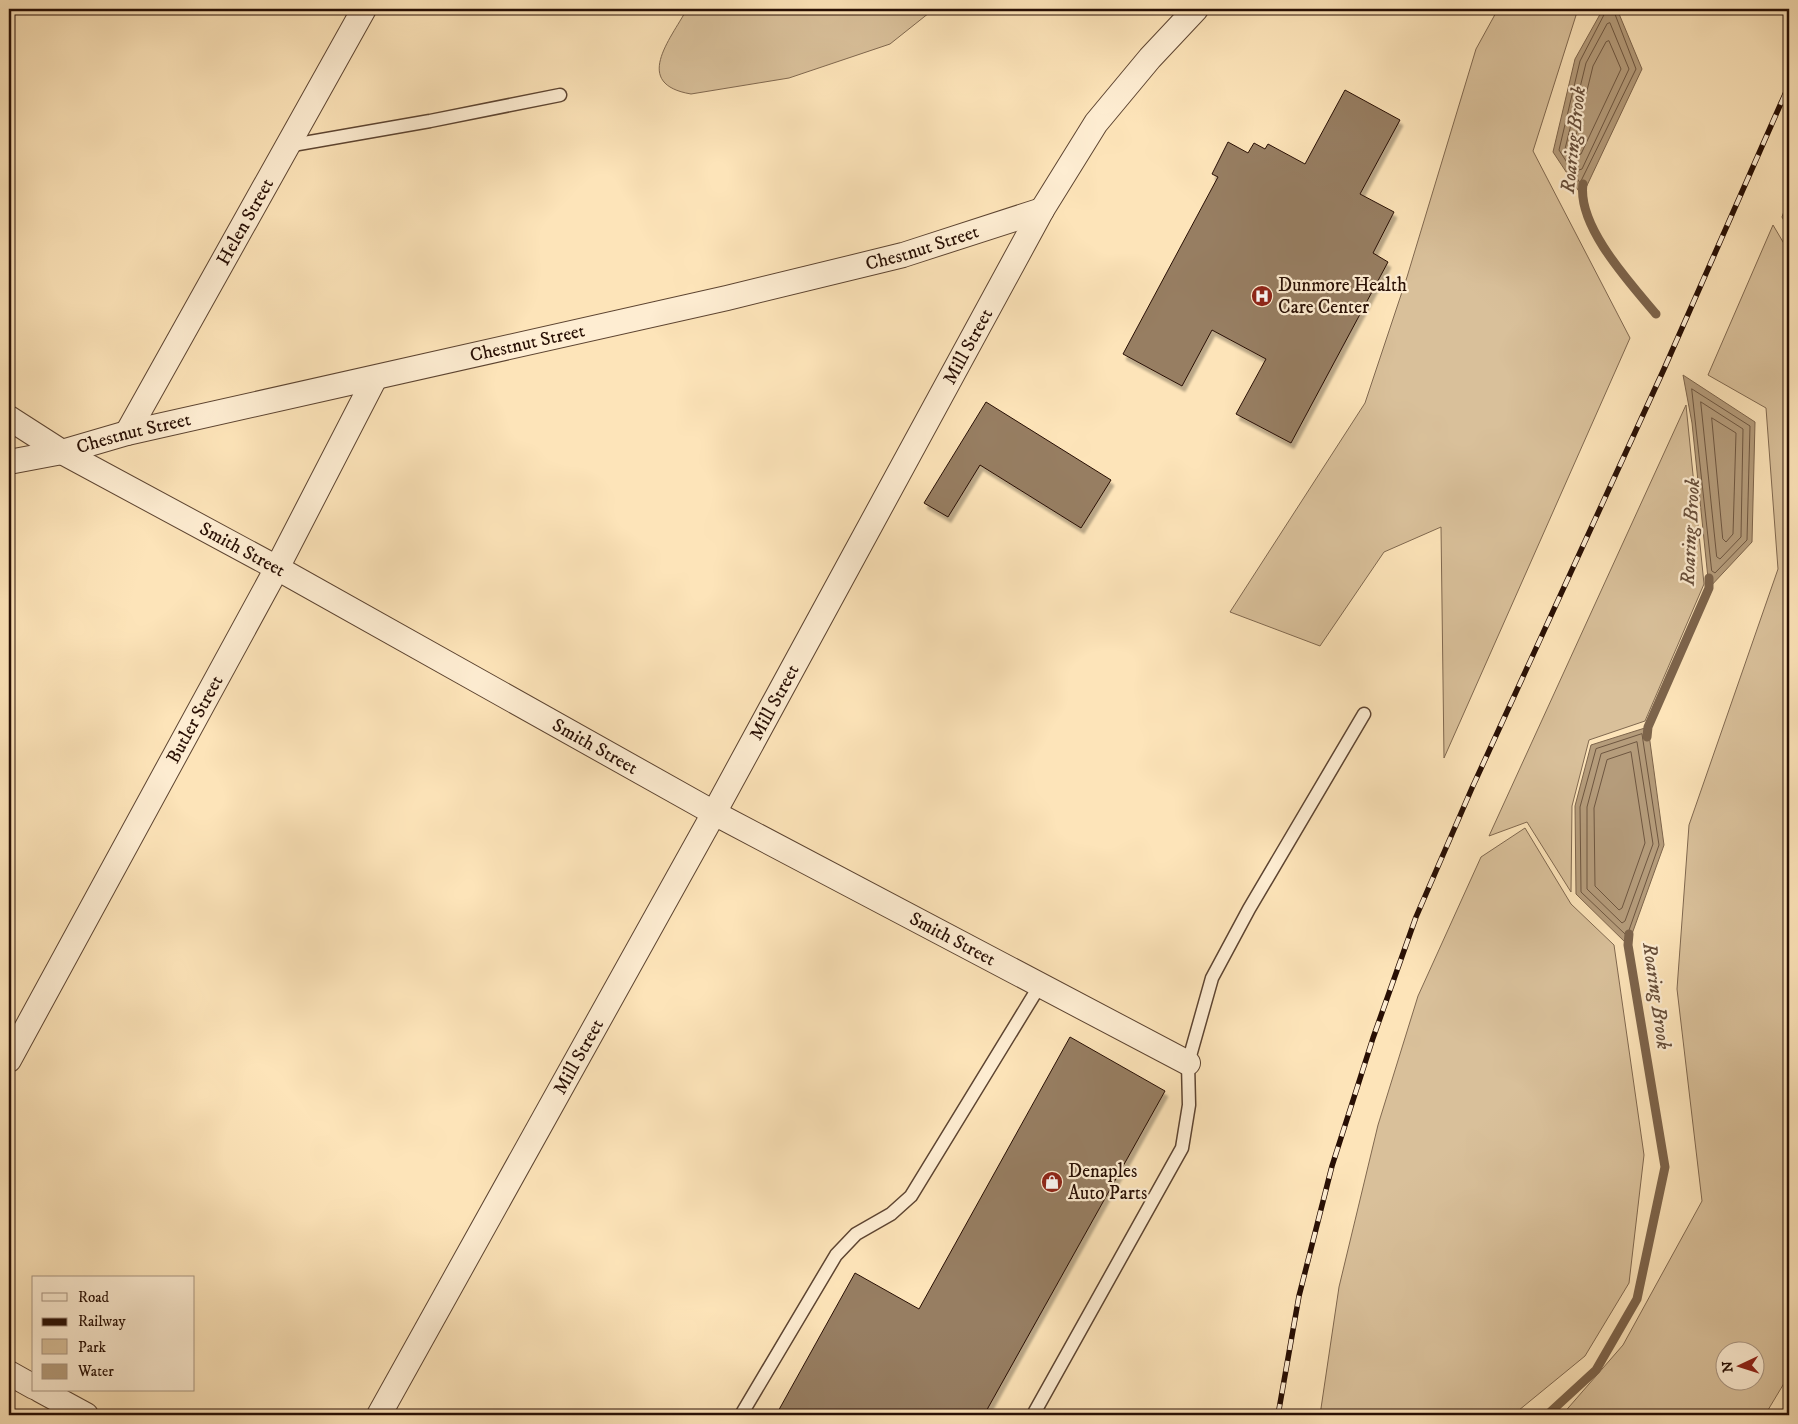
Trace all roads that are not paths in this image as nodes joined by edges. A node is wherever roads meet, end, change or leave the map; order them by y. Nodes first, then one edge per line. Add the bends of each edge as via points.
1 (364, 9) edge
2 (1196, 9) edge
3 (560, 94) dead end
4 (287, 146) junction
5 (1042, 210) junction
6 (375, 378) junction
7 (9, 418) edge
8 (127, 433) junction
9 (62, 452) junction
10 (9, 462) edge
11 (277, 568) junction
12 (1364, 714) dead end
13 (714, 814) junction
14 (1040, 985) junction
15 (9, 1060) edge
16 (1188, 1063) junction
17 (9, 1373) edge
18 (32, 1386) edge
19 (44, 1392) edge
20 (86, 1415) edge
21 (379, 1415) edge
22 (741, 1415) edge
23 (1033, 1415) edge

1 - 4 street, Helen Street
2 - 5 street, Mill Street via 1096,123
3 - 4 lane
4 - 8 street, Helen Street
5 - 6 street, Chestnut Street via 903,255
5 - 13 street, Mill Street
6 - 8 street, Chestnut Street
6 - 11 street, Butler Street
7 - 9 street, Smith Street
8 - 9 street, Chestnut Street
9 - 10 street, Chestnut Street
9 - 11 street, Smith Street
11 - 13 street, Smith Street
11 - 15 street, Butler Street
12 - 16 lane via 1212,978
13 - 14 street, Smith Street
13 - 21 street, Mill Street
14 - 16 street, Smith Street
14 - 22 lane via 911,1196 890,1214 856,1234 836,1255
16 - 23 lane via 1189,1106 1182,1148
17 - 18 street
19 - 20 street

